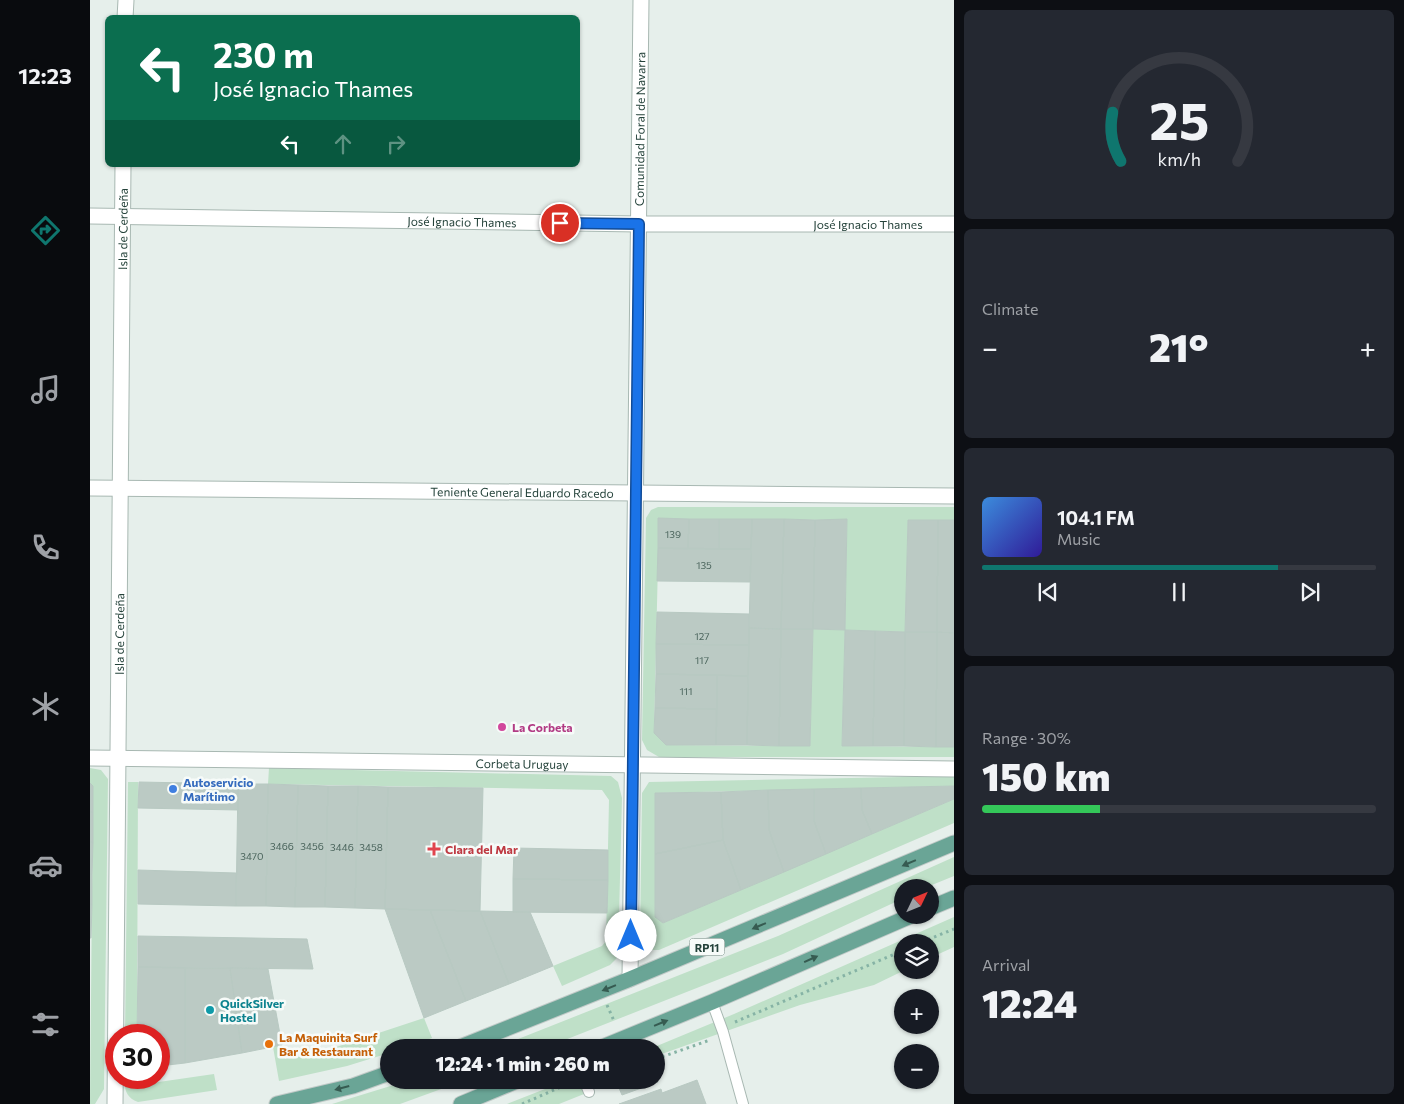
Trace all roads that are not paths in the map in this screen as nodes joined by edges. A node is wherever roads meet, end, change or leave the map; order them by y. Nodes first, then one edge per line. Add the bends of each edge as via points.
1 (126, 0) edge
2 (641, 0) edge
3 (125, 15) edge
4 (123, 167) edge
5 (90, 216) edge
6 (122, 216) junction
7 (639, 224) junction
8 (954, 224) edge
9 (90, 488) edge
10 (122, 488) junction
11 (636, 494) junction
12 (954, 496) edge
13 (90, 758) edge
14 (118, 758) junction
15 (632, 766) junction
16 (954, 769) edge
17 (954, 843) edge
18 (954, 898) edge
19 (939, 904) edge
20 (894, 923) edge
21 (630, 979) junction
22 (712, 1002) junction
23 (480, 1039) edge
24 (622, 1039) edge
25 (380, 1076) edge
26 (497, 1089) edge
27 (588, 1089) edge
28 (589, 1092) dead end
29 (115, 1104) edge
30 (277, 1104) edge
31 (461, 1104) edge
32 (744, 1104) edge

1 - 3 street
2 - 7 street, Comunidad Foral de Navarra
4 - 6 street, Isla de Cerdeña
5 - 6 street, José Ignacio Thames
6 - 7 street, José Ignacio Thames
6 - 10 street, Isla de Cerdeña
7 - 8 street, José Ignacio Thames
7 - 11 street, Comunidad Foral de Navarra
9 - 10 street, Teniente General Eduardo Racedo
10 - 11 street, Teniente General Eduardo Racedo
10 - 14 street, Isla de Cerdeña
11 - 12 street, Teniente General Eduardo Racedo
11 - 15 street, Comunidad Foral de Navarra
13 - 14 street, Corbeta Uruguay
14 - 15 street, Corbeta Uruguay
14 - 29 street, Isla de Cerdeña
15 - 16 street, Corbeta Uruguay
15 - 21 street, Comunidad Foral de Navarra
17 -> 21 main road, RP11
18 - 19 main road
22 -> 20 main road
21 -> 23 main road, RP11
24 -> 22 main road
22 - 32 lane
25 -> 30 main road
26 - 31 main road
27 - 28 lane

